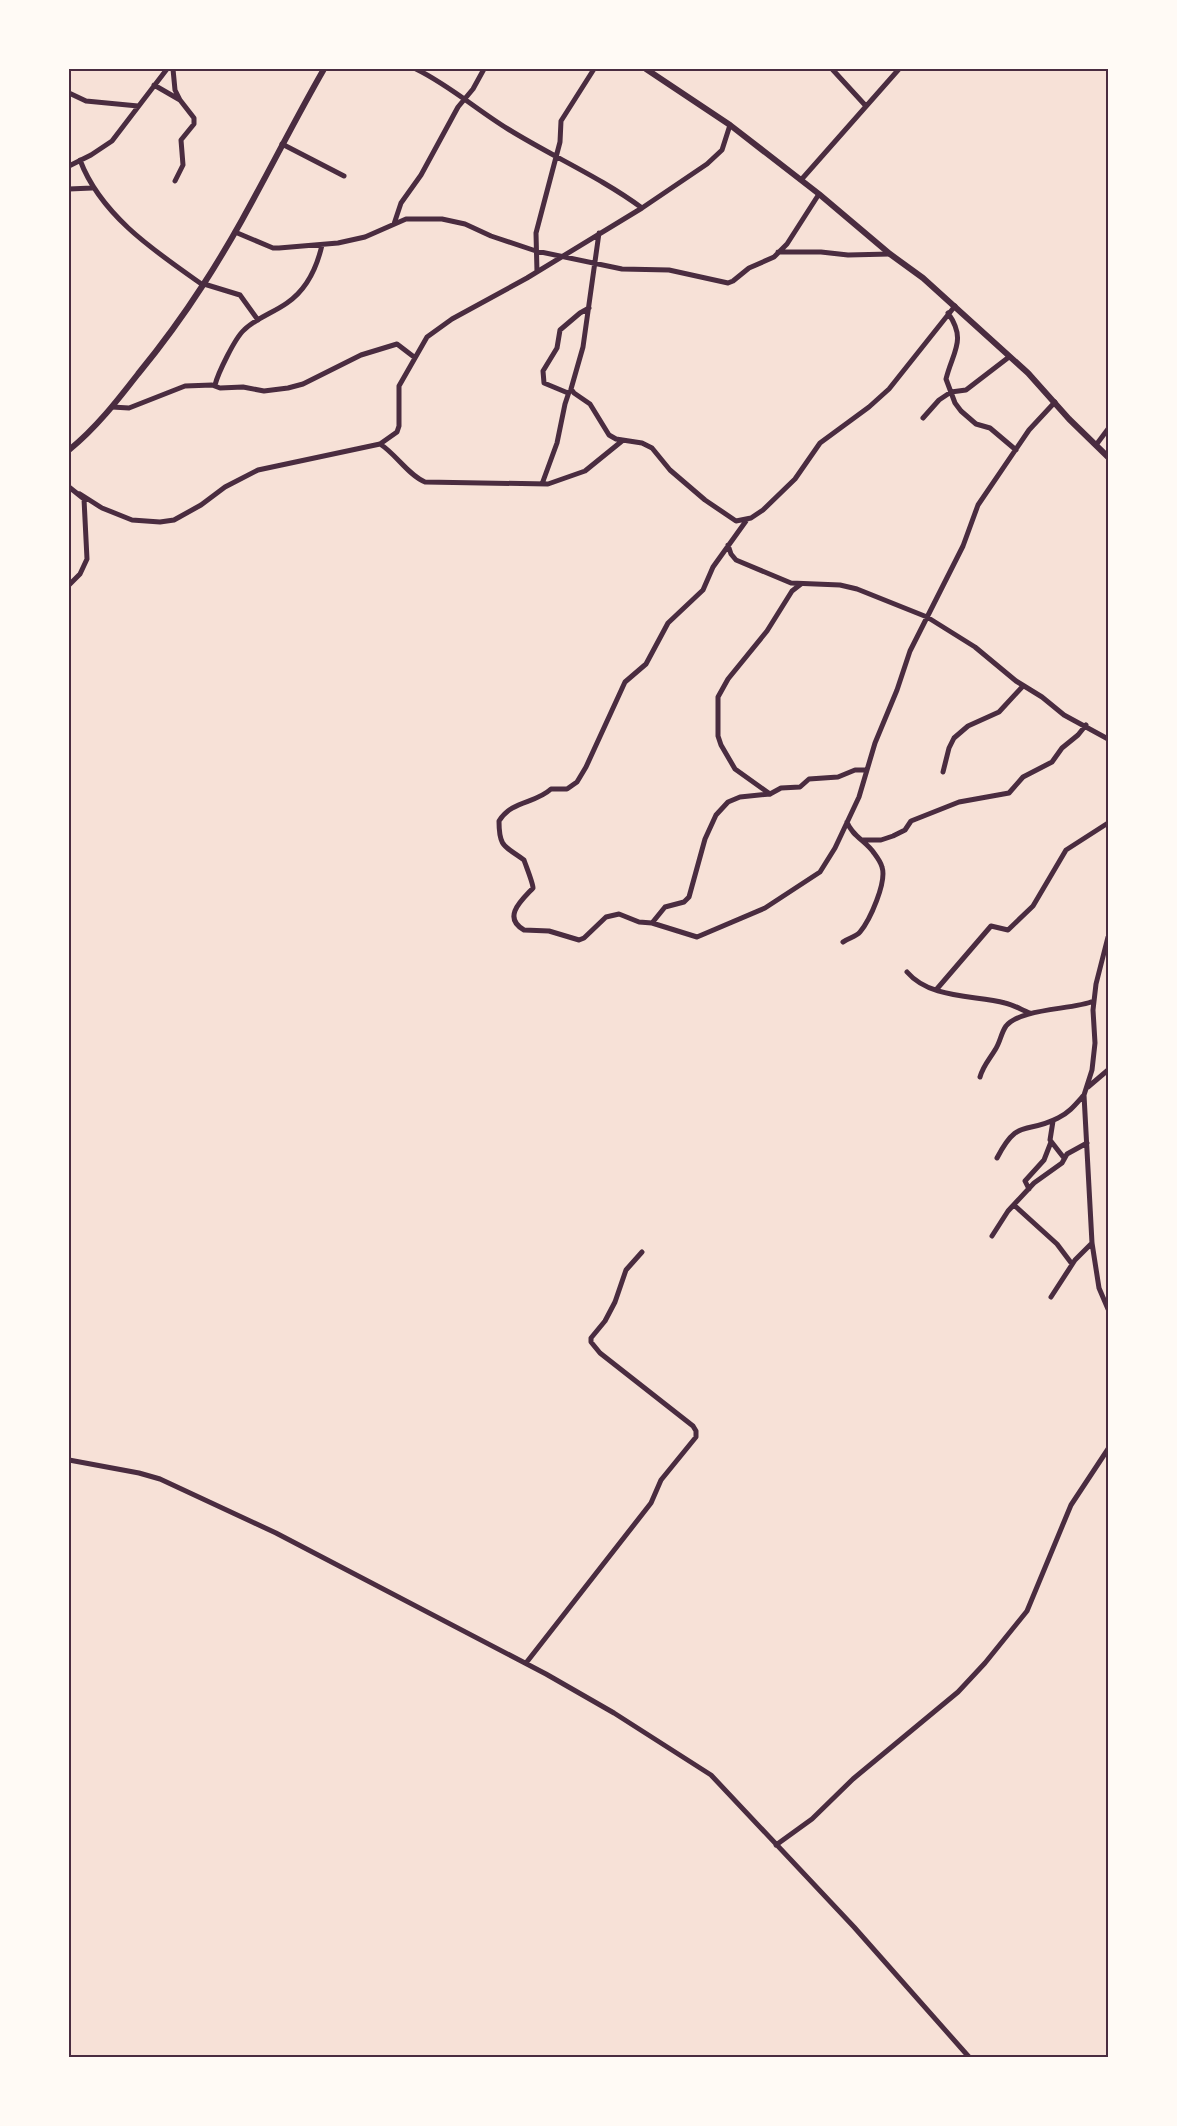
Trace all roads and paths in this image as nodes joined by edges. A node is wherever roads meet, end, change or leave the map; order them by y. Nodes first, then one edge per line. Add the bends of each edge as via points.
1 (167, 69) edge
2 (173, 69) edge
3 (324, 69) edge
4 (416, 69) edge
5 (484, 69) edge
6 (594, 69) edge
7 (646, 69) edge
8 (832, 69) edge
9 (899, 69) edge
10 (154, 85) junction
11 (69, 93) edge
12 (465, 98) junction
13 (180, 100) junction
14 (865, 105) junction
15 (138, 106) junction
16 (730, 125) junction
17 (282, 144) junction
18 (556, 158) junction
19 (80, 160) junction
20 (69, 166) edge
21 (344, 176) dead end
22 (801, 180) junction
23 (175, 181) dead end
24 (92, 188) junction
25 (69, 189) edge
26 (819, 194) junction
27 (642, 208) junction
28 (394, 224) junction
29 (235, 232) junction
30 (599, 233) junction
31 (322, 245) junction
32 (536, 251) junction
33 (778, 252) junction
34 (890, 254) junction
35 (563, 256) junction
36 (595, 263) junction
37 (537, 272) junction
38 (204, 284) junction
39 (956, 306) junction
40 (589, 308) junction
41 (948, 313) junction
42 (258, 320) junction
43 (1009, 356) junction
44 (414, 357) junction
45 (214, 385) junction
46 (570, 391) junction
47 (951, 392) junction
48 (1055, 402) junction
49 (112, 407) junction
50 (923, 418) dead end
51 (1108, 429) edge
52 (622, 441) junction
53 (380, 444) junction
54 (1096, 445) junction
55 (69, 450) edge
56 (1016, 450) junction
57 (1108, 456) edge
58 (542, 484) junction
59 (69, 487) edge
60 (80, 494) junction
61 (746, 520) junction
62 (728, 544) junction
63 (801, 584) junction
64 (69, 585) edge
65 (927, 617) junction
66 (1024, 686) junction
67 (1086, 725) junction
68 (1108, 739) edge
69 (866, 770) junction
70 (943, 772) dead end
71 (770, 794) junction
72 (847, 822) junction
73 (1108, 823) edge
74 (863, 840) junction
75 (652, 923) junction
76 (1108, 937) edge
77 (843, 942) dead end
78 (907, 972) dead end
79 (936, 990) junction
80 (1094, 1001) junction
81 (1031, 1014) junction
82 (1108, 1070) edge
83 (980, 1077) dead end
84 (1086, 1089) junction
85 (1084, 1095) junction
86 (1053, 1121) junction
87 (1050, 1142) junction
88 (1087, 1143) junction
89 (996, 1158) dead end
90 (1064, 1158) junction
91 (1029, 1189) junction
92 (1014, 1206) junction
93 (992, 1236) dead end
94 (1092, 1243) junction
95 (642, 1252) dead end
96 (1072, 1264) junction
97 (1051, 1296) dead end
98 (1108, 1309) edge
99 (1108, 1449) edge
100 (69, 1460) edge
101 (526, 1663) junction
102 (776, 1845) junction
103 (969, 2057) edge

1 - 10 street
2 - 13 street via 175,90
3 - 17 street
4 - 12 street
5 - 12 street
6 - 18 street via 562,117
7 - 16 street
8 - 14 street
9 - 14 street
10 - 13 street
10 - 15 street
11 - 15 street via 86,101
12 - 18 street
12 - 28 street via 421,175 401,203
13 - 23 street via 190,110 194,124 181,140 184,165
14 - 22 street
15 - 19 street via 112,141
16 - 22 street
16 - 27 street via 716,158
17 - 21 street
17 - 29 street
18 - 27 street via 589,173
18 - 32 street via 536,233
19 - 20 street
19 - 24 street
22 - 26 street
24 - 25 street
24 - 38 street via 130,229
26 - 33 street via 788,244
26 - 34 street
27 - 30 street
28 - 31 street via 364,237
28 - 32 street via 418,218 458,221
29 - 31 street via 273,248
29 - 38 street
30 - 35 street
30 - 36 street
31 - 42 street via 318,263 304,285 288,302
32 - 35 street
32 - 37 street
33 - 34 street
33 - 36 street via 728,283 669,270 628,270
34 - 39 street
35 - 36 street
35 - 37 street
36 - 40 street
37 - 44 street via 446,322 427,337
38 - 42 street via 240,295
38 - 49 street
39 - 41 street
39 - 43 street
40 - 46 street via 583,347
40 - 46 street via 560,330 557,348 543,372 544,383
41 - 47 street via 956,323 958,335 946,379
41 - 61 street via 889,389 820,444 795,479 763,510
42 - 45 street via 240,335
43 - 47 street via 966,390
43 - 48 street
44 - 45 street via 397,344 361,355 303,384 288,388 264,391
44 - 53 street via 399,386 400,426
45 - 49 street via 185,386 129,408
46 - 52 street via 590,404 609,435
46 - 58 street via 557,443
47 - 50 street
47 - 56 street via 961,411 976,424 990,428
48 - 54 street
48 - 56 street via 1029,430
49 - 55 street
51 - 54 street
52 - 58 street via 585,471 565,480
52 - 61 street via 642,443 652,448 670,470 705,500 732,520
53 - 58 street via 424,482
53 - 60 street via 258,470 225,487 188,513 160,522 115,515
54 - 57 street
56 - 65 street via 978,505 963,546
59 - 60 street
60 - 64 street via 86,508 87,560
61 - 62 street
62 - 63 street via 732,556 740,563
62 - 75 street via 702,590 668,623 646,664 622,686 577,782 567,789 551,789 546,794 510,807 499,821 502,843 507,851 524,860 533,883 514,912 518,927 549,931 579,940 612,915
63 - 65 street via 857,589
63 - 71 street via 792,591 767,630 728,679 718,698 721,745 735,769
65 - 66 street via 975,647
65 - 69 street via 910,651
66 - 67 street via 1064,715
66 - 70 street via 999,712 968,726 954,738
67 - 68 street
67 - 74 street via 1052,762 1023,777 1010,793 959,802 911,822 906,830 893,836
69 - 71 street via 855,770 838,777 809,779 800,787 781,788
69 - 72 street via 859,797
71 - 75 street via 740,797 728,802 716,815 705,839 689,898 664,907
72 - 74 street via 853,834
72 - 75 street via 820,872 765,908 697,937
73 - 79 street via 1066,850 1033,906 1008,930 991,926
74 - 77 street via 882,868 879,892 860,932
76 - 80 street
78 - 79 street via 920,984
79 - 81 street via 1003,1002
80 - 81 street
80 - 84 street via 1095,1043
81 - 83 street via 1007,1025
82 - 84 street
84 - 85 street
85 - 86 street via 1068,1112
85 - 88 street
86 - 87 street
86 - 89 street via 1015,1133 1007,1139
87 - 90 street
87 - 91 street via 1044,1160 1025,1182
88 - 90 street
88 - 94 street
90 - 91 street
91 - 92 street
92 - 93 street
92 - 96 street via 1057,1244
94 - 96 street
94 - 98 street via 1099,1288
95 - 101 street via 626,1270 615,1302 591,1342 600,1353 693,1426 696,1437 661,1480 651,1503
96 - 97 street
99 - 102 street via 1071,1505 1027,1611 985,1663 958,1692 854,1779 812,1820
100 - 101 street via 160,1479 276,1533
101 - 102 street via 614,1713 711,1775
102 - 103 street

